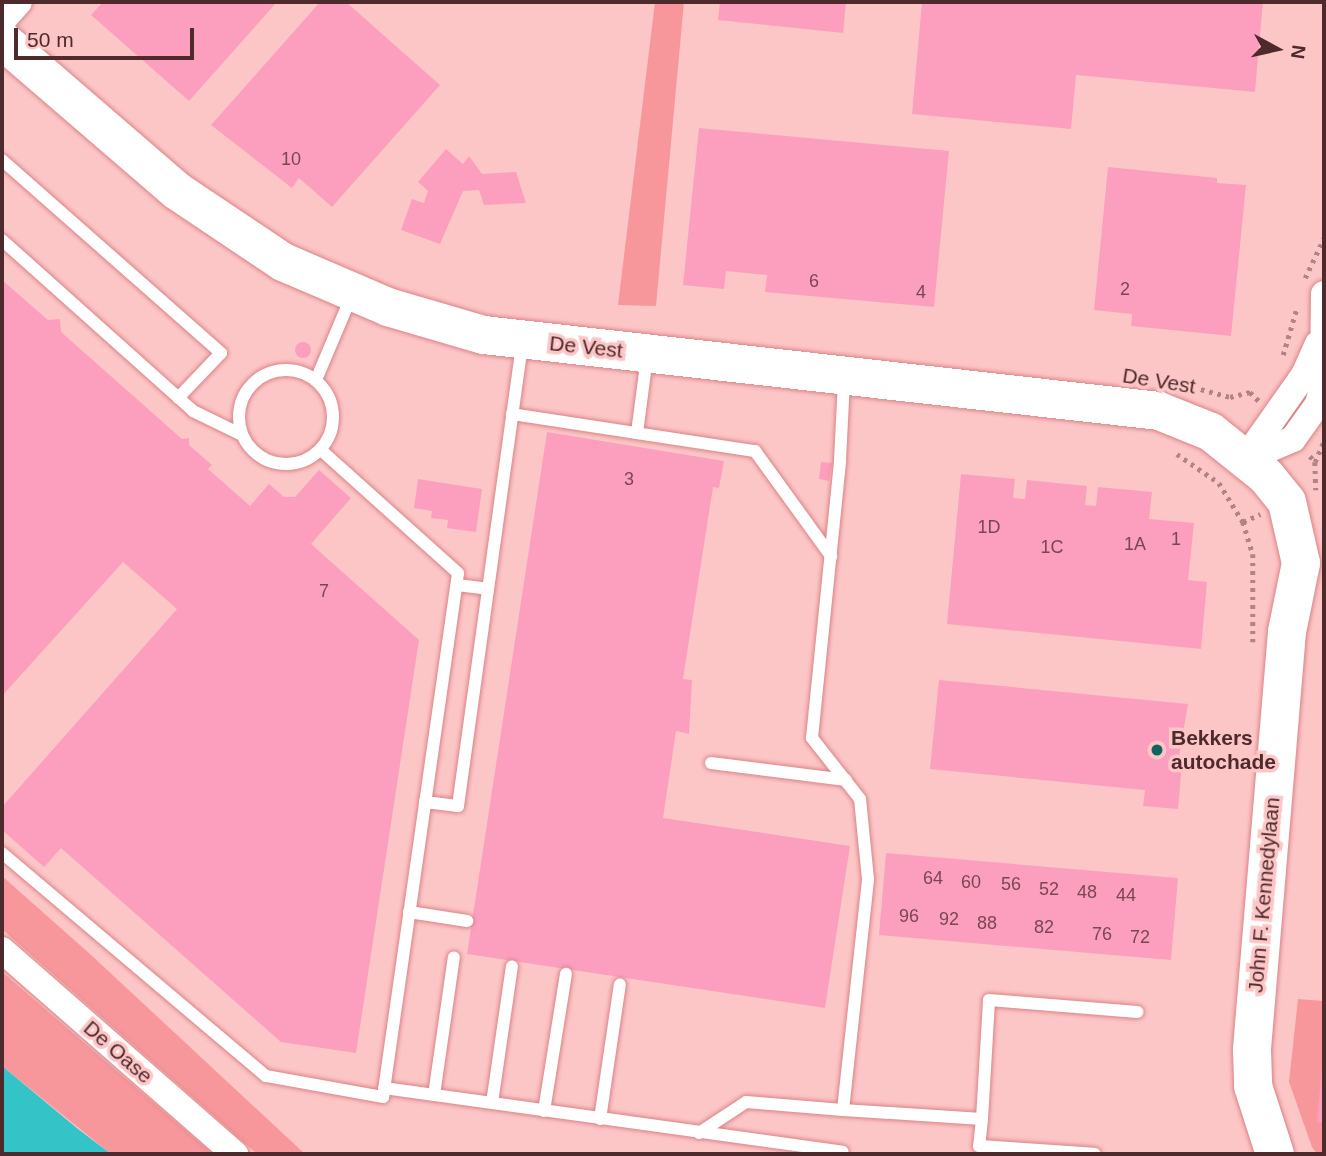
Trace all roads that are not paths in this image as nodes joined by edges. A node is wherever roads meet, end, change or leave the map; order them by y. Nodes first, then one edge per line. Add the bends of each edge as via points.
1 (19, 2) edge
2 (2, 21) edge
3 (2, 40) edge
4 (2, 160) edge
5 (2, 240) edge
6 (353, 292) junction
7 (1324, 295) edge
8 (523, 340) junction
9 (648, 354) junction
10 (843, 375) junction
11 (316, 380) junction
12 (178, 398) junction
13 (512, 414) junction
14 (637, 433) junction
15 (242, 435) junction
16 (321, 450) junction
17 (1244, 460) junction
18 (831, 556) junction
19 (457, 585) junction
20 (488, 589) junction
21 (711, 763) dead end
22 (846, 780) junction
23 (425, 802) junction
24 (2, 853) edge
25 (409, 912) junction
26 (467, 921) dead end
27 (2, 950) edge
28 (454, 957) dead end
29 (512, 966) dead end
30 (566, 974) dead end
31 (620, 984) dead end
32 (1138, 1012) dead end
33 (384, 1088) junction
34 (434, 1095) junction
35 (492, 1103) junction
36 (843, 1110) junction
37 (544, 1111) junction
38 (600, 1119) junction
39 (982, 1119) junction
40 (699, 1133) junction
41 (844, 1152) dead end
42 (235, 1154) edge
43 (1095, 1154) edge
44 (1275, 1154) edge

1 - 2 street
3 - 6 main road, De Vest via 177,191 283,262
4 - 12 lane via 221,353
5 - 12 lane
6 - 8 main road, De Vest via 484,335
6 - 11 lane
7 - 17 street via 1322,335 1304,375
8 - 9 main road, De Vest
8 - 13 lane
9 - 10 main road, De Vest
9 - 14 lane
10 - 17 main road, De Vest via 1159,411 1211,432
10 - 18 lane
11 - 15 lane via 288,369 258,378 240,404
11 - 16 lane via 333,407 330,437
12 - 15 lane via 193,411
13 - 14 lane
13 - 20 lane
14 - 18 lane via 755,451
15 - 16 lane via 256,454 277,465 293,465
16 - 19 lane via 458,573
17 - 44 main road, John F. Kennedylaan via 1279,490 1296,528 1301,564 1287,632 1252,1051 1253,1086
18 - 22 lane via 813,738
19 - 20 lane
19 - 23 lane
20 - 23 lane via 458,806
21 - 22 lane
22 - 36 lane via 860,799 868,879
23 - 25 lane
24 - 33 lane via 266,1076 383,1097
25 - 26 lane
25 - 33 lane
27 - 42 street, De Oase
28 - 34 lane
29 - 35 lane
30 - 37 lane
31 - 38 lane
32 - 39 lane via 989,1000
33 - 34 lane
34 - 35 lane
35 - 37 lane
36 - 39 lane
36 - 40 lane via 746,1102
37 - 38 lane
38 - 40 lane
39 - 43 lane via 979,1146
40 - 41 lane

